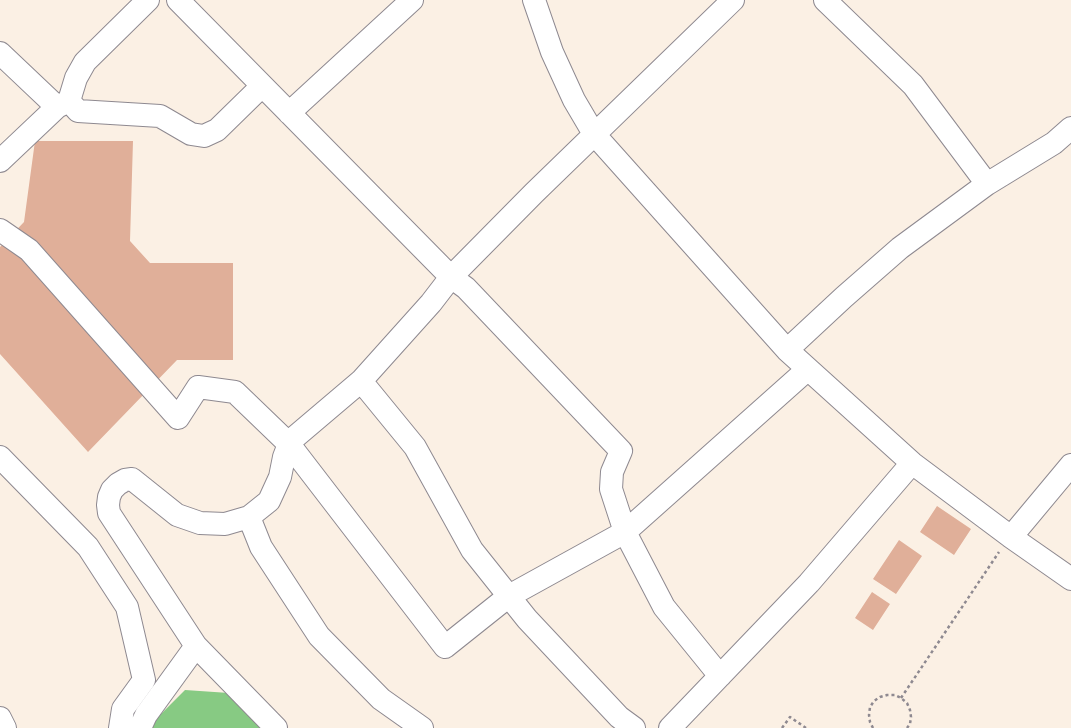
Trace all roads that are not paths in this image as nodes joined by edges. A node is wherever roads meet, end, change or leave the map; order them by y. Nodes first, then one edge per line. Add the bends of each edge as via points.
1 (148, 0) edge
2 (178, 0) edge
3 (412, 0) edge
4 (534, 0) edge
5 (733, 0) edge
6 (825, 0) edge
7 (0, 53) edge
8 (262, 86) junction
9 (63, 104) junction
10 (289, 113) junction
11 (1071, 128) edge
12 (594, 134) junction
13 (0, 161) edge
14 (988, 184) junction
15 (0, 230) edge
16 (451, 277) junction
17 (787, 350) junction
18 (808, 369) junction
19 (361, 381) junction
20 (292, 440) junction
21 (0, 457) edge
22 (912, 463) junction
23 (1071, 465) edge
24 (249, 516) junction
25 (625, 532) junction
26 (1011, 537) junction
27 (1071, 579) edge
28 (509, 596) junction
29 (196, 646) junction
30 (720, 676) junction
31 (0, 718) edge
32 (5, 728) edge
33 (120, 728) edge
34 (140, 728) edge
35 (276, 728) edge
36 (422, 728) edge
37 (634, 728) edge
38 (670, 728) edge

1 - 9 street via 85,62
2 - 8 street
3 - 10 street
4 - 12 street via 552,52 574,100
5 - 12 street
6 - 14 street via 913,85
7 - 9 street
8 - 9 street via 218,130 204,136 192,134 160,116 78,111
8 - 10 street
9 - 13 street
10 - 16 street
11 - 14 street via 1054,143
12 - 16 street
12 - 17 street
14 - 17 street via 900,248
15 - 20 street via 29,250 178,418 198,388 236,392
16 - 19 street
16 - 25 street via 466,288 621,451 612,472 611,489
17 - 18 street
18 - 22 street
18 - 25 street
19 - 20 street
19 - 28 street via 415,447 472,550
20 - 24 street via 269,502
20 - 28 street via 445,647
21 - 33 street via 88,547 127,607 144,680 123,709
22 - 26 street
22 - 30 street via 809,583
23 - 26 street
24 - 29 street via 225,524 200,523 177,515 132,478 118,484 109,497 109,513
24 - 36 street via 261,547 318,636 381,699
25 - 28 street
25 - 30 street via 664,607
26 - 27 street
28 - 37 street via 527,619 619,717
29 - 34 street via 146,715
29 - 35 street
30 - 38 street
31 - 32 street

